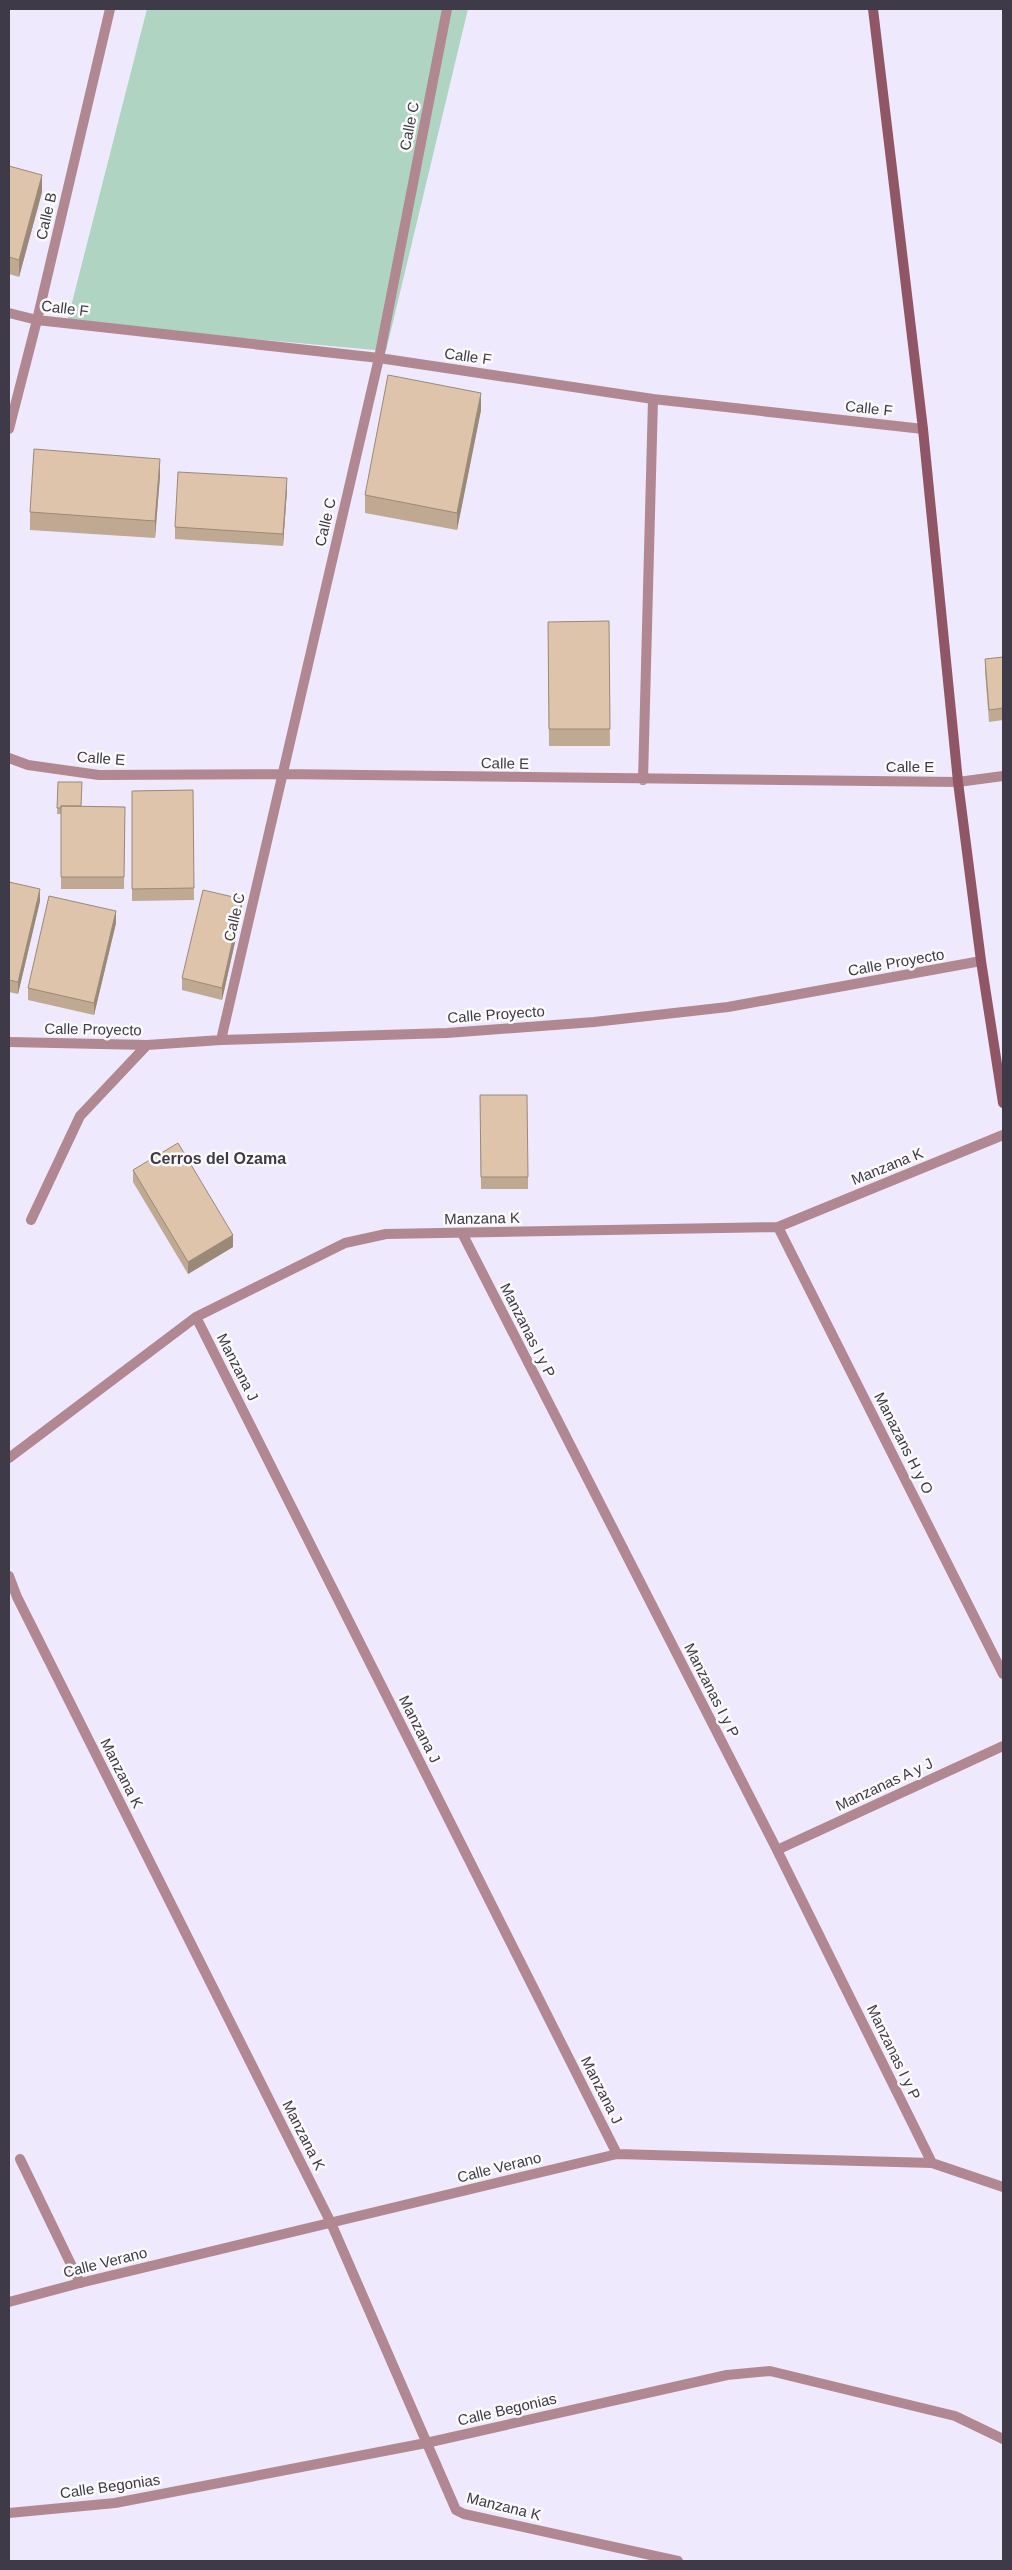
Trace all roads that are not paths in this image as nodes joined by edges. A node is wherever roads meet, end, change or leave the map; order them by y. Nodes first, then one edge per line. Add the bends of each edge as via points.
1 (110, 9) edge
2 (447, 9) edge
3 (872, 9) edge
4 (9, 313) edge
5 (37, 320) junction
6 (379, 358) junction
7 (653, 399) junction
8 (9, 429) edge
9 (923, 429) junction
10 (9, 758) edge
11 (281, 774) junction
12 (1003, 776) edge
13 (643, 780) junction
14 (958, 782) junction
15 (981, 961) junction
16 (221, 1040) junction
17 (9, 1042) edge
18 (147, 1045) junction
19 (1003, 1103) edge
20 (1003, 1135) edge
21 (31, 1220) dead end
22 (778, 1226) junction
23 (462, 1234) junction
24 (196, 1317) junction
25 (9, 1458) edge
26 (9, 1576) edge
27 (1003, 1674) edge
28 (1003, 1746) edge
29 (777, 1850) junction
30 (617, 2154) junction
31 (20, 2159) dead end
32 (932, 2163) junction
33 (1003, 2187) edge
34 (331, 2223) junction
35 (80, 2283) junction
36 (9, 2302) edge
37 (1003, 2439) edge
38 (426, 2443) junction
39 (9, 2513) edge
40 (678, 2561) edge

1 - 5 street, Calle B
2 - 6 street, Calle C
3 - 9 street
4 - 5 street, Calle F
5 - 6 street, Calle F
5 - 8 street, Calle B
6 - 7 street, Calle F
6 - 11 street, Calle C
7 - 9 street, Calle F
7 - 13 street
9 - 14 street
10 - 11 street, Calle E via 28,765 99,775
11 - 13 street, Calle E
11 - 16 street, Calle C
12 - 14 street, Calle E
13 - 14 street, Calle E
14 - 15 street
15 - 16 street, Calle Proyecto via 728,1007 602,1022 447,1033
15 - 19 street
16 - 18 street, Calle Proyecto
17 - 18 street, Calle Proyecto
18 - 21 street via 80,1116
20 - 22 street, Manzana K
22 - 23 street, Manzana K
22 - 27 street, Manazans H y O
23 - 24 street, Manzana K via 386,1234 345,1243
23 - 29 street, Manzanas I y P
24 - 25 street, Manzana K
24 - 30 street, Manzana J
26 - 34 street, Manzana K
28 - 29 street, Manzanas A y J
29 - 32 street, Manzanas I y P
30 - 32 street, Calle Verano
30 - 34 street, Calle Verano
31 - 35 street
32 - 33 street, Calle Verano
34 - 35 street, Calle Verano
34 - 38 street, Manzana K
35 - 36 street, Calle Verano
37 - 38 street, Calle Begonias via 954,2416 770,2371 727,2375
38 - 39 street, Calle Begonias via 115,2503
38 - 40 street, Manzana K via 451,2503 464,2514

